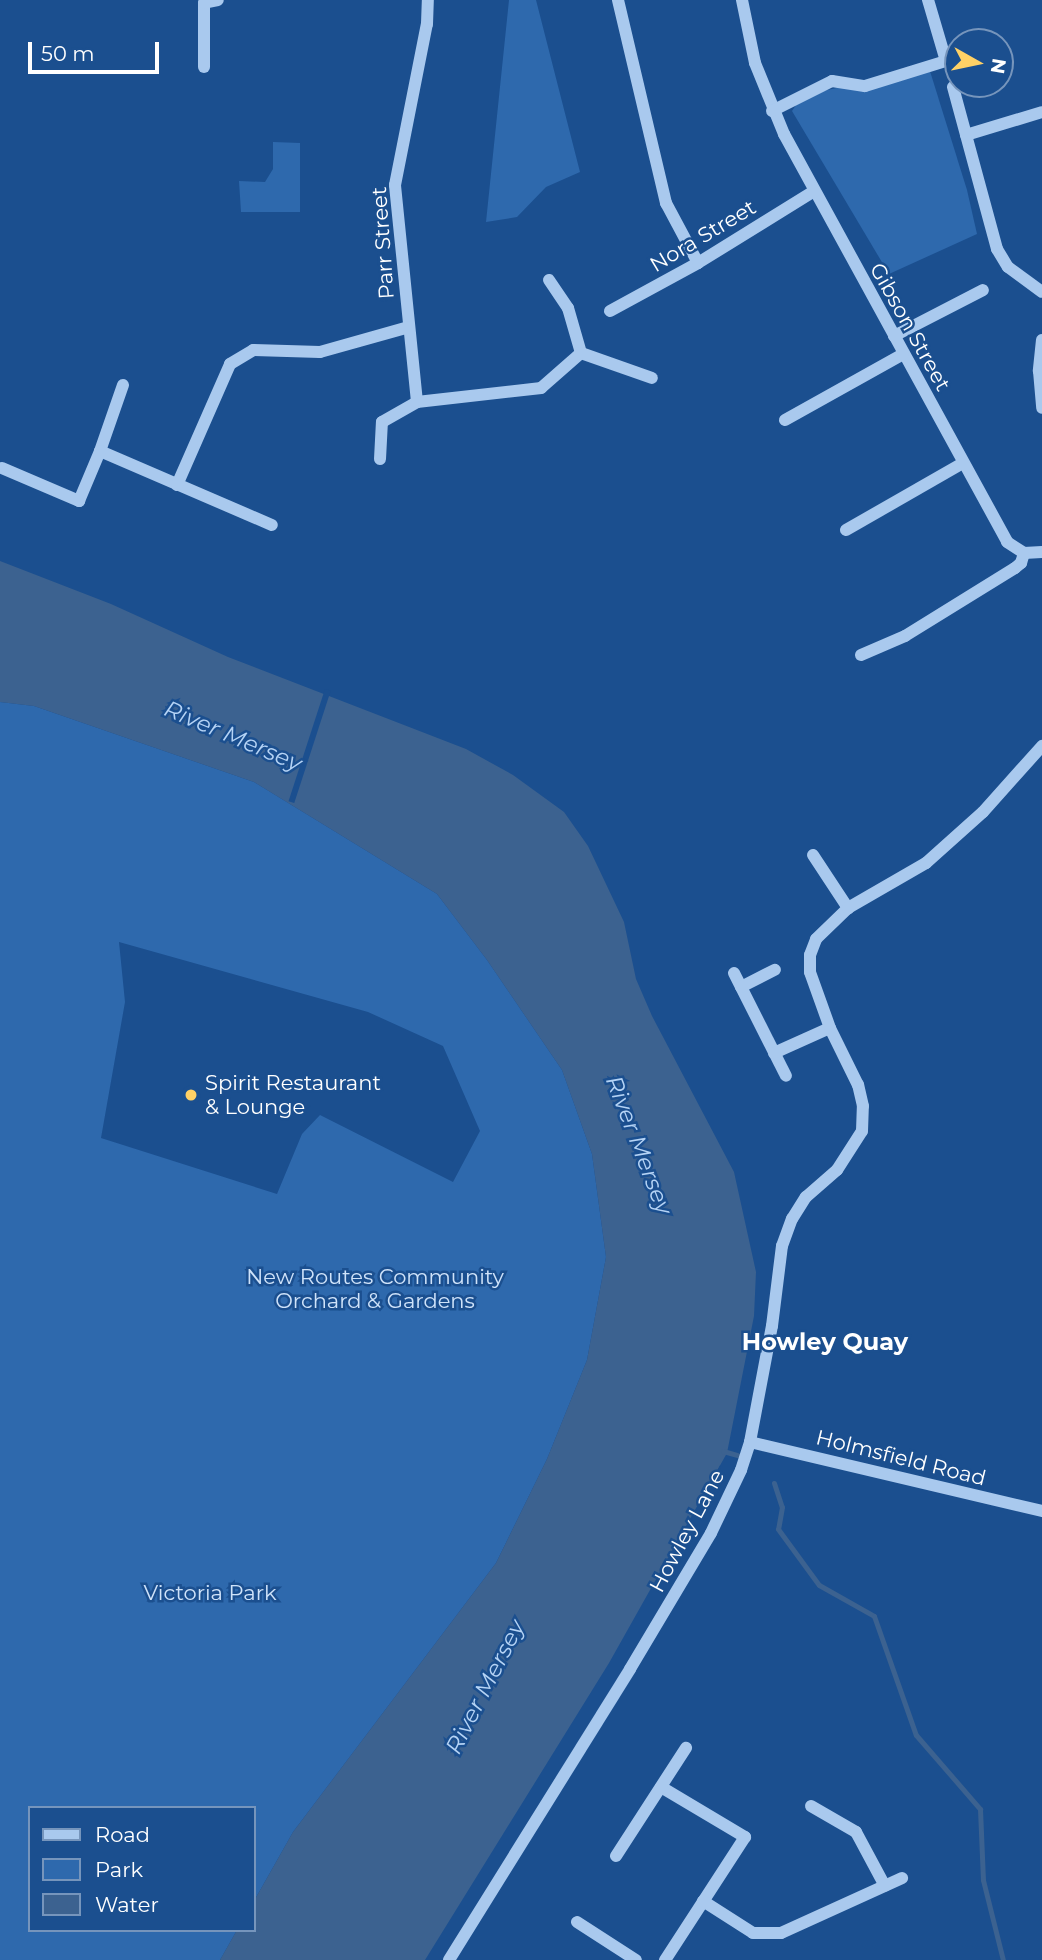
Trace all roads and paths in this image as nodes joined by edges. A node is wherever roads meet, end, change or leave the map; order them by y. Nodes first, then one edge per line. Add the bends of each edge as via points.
1 (218, 0) edge
2 (428, 0) edge
3 (618, 0) edge
4 (742, 0) edge
5 (928, 0) edge
6 (204, 67) dead end
7 (956, 98) edge
8 (772, 111) junction
9 (1042, 112) edge
10 (966, 135) junction
11 (814, 191) junction
12 (698, 263) junction
13 (549, 281) dead end
14 (983, 290) dead end
15 (1042, 292) edge
16 (610, 311) dead end
17 (409, 327) junction
18 (894, 336) junction
19 (1042, 340) edge
20 (581, 353) junction
21 (903, 354) junction
22 (652, 379) dead end
23 (123, 385) dead end
24 (417, 402) junction
25 (1042, 408) edge
26 (785, 420) dead end
27 (100, 451) junction
28 (380, 459) dead end
29 (964, 463) junction
30 (2, 468) dead end
31 (177, 485) junction
32 (272, 525) dead end
33 (846, 530) dead end
34 (1042, 552) edge
35 (1024, 553) junction
36 (861, 655) dead end
37 (1042, 746) edge
38 (813, 855) dead end
39 (848, 908) junction
40 (775, 970) dead end
41 (734, 973) dead end
42 (741, 987) junction
43 (830, 1028) junction
44 (774, 1053) junction
45 (786, 1076) dead end
46 (750, 1442) junction
47 (1042, 1511) edge
48 (686, 1748) dead end
49 (661, 1787) junction
50 (811, 1806) dead end
51 (617, 1856) dead end
52 (902, 1878) dead end
53 (885, 1886) junction
54 (703, 1901) junction
55 (578, 1922) dead end
56 (449, 1960) edge
57 (636, 1960) edge
58 (665, 1960) edge

1 - 6 street via 204,4
2 - 17 street, Parr Street via 395,185
3 - 12 street via 666,204
4 - 8 street, Gibson Street via 755,63
5 - 8 street via 946,61 865,86 832,81
7 - 10 street
8 - 11 street, Gibson Street
9 - 10 street
10 - 15 street via 1002,259
11 - 12 street, Nora Street
11 - 18 street, Gibson Street
12 - 16 street, Nora Street
13 - 20 street via 568,308
14 - 18 street
17 - 24 street, Parr Street
17 - 31 street via 320,352 253,350 230,364
18 - 21 street, Gibson Street
19 - 25 street
20 - 22 street
20 - 24 street via 541,388
21 - 26 street
21 - 29 street, Gibson Street
23 - 27 street
24 - 28 street via 382,422
27 - 30 street via 79,501
27 - 31 street
29 - 33 street
29 - 35 street, Gibson Street via 1007,542
31 - 32 street
34 - 35 street
35 - 36 street via 1016,568 905,636
37 - 39 street, Howley Lane via 983,812 926,863
38 - 39 street
39 - 43 street, Howley Lane via 816,939 810,955 810,972
40 - 42 street
41 - 42 street
42 - 44 street
43 - 44 street
43 - 46 street, Howley Lane via 858,1085 862,1131 837,1170 806,1197 782,1246
44 - 45 street
46 - 47 street, Holmsfield Road
46 - 56 street, Howley Lane via 711,1534
48 - 49 street
49 - 51 street
49 - 54 street via 745,1837
50 - 53 street via 856,1832
52 - 53 street
53 - 54 street via 780,1933 752,1933
54 - 58 street
55 - 57 street

